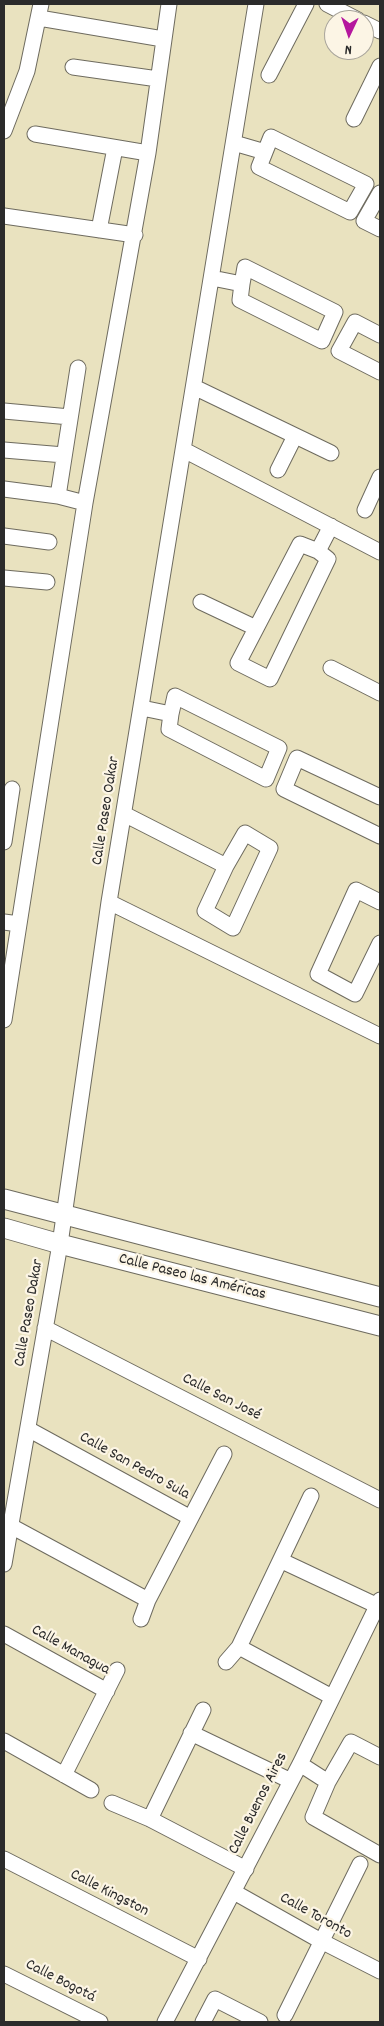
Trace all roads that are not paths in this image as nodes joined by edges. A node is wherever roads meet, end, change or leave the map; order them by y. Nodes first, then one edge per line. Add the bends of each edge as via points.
1 (169, 4) edge
2 (256, 4) edge
3 (306, 4) edge
4 (326, 4) edge
5 (338, 10) edge
6 (40, 11) edge
7 (164, 39) junction
8 (380, 66) edge
9 (73, 67) dead end
10 (269, 75) dead end
11 (158, 79) junction
12 (354, 119) dead end
13 (4, 131) edge
14 (35, 134) dead end
15 (234, 143) junction
16 (114, 148) junction
17 (265, 152) junction
18 (148, 153) junction
19 (380, 193) edge
20 (4, 216) edge
21 (380, 229) edge
22 (99, 230) junction
23 (134, 235) junction
24 (212, 278) junction
25 (242, 284) junction
26 (380, 335) edge
27 (78, 368) dead end
28 (380, 372) edge
29 (194, 387) junction
30 (4, 411) edge
31 (70, 417) junction
32 (295, 436) junction
33 (4, 450) edge
34 (184, 450) junction
35 (331, 454) dead end
36 (64, 456) junction
37 (278, 470) dead end
38 (380, 477) edge
39 (4, 489) edge
40 (58, 496) junction
41 (85, 503) junction
42 (365, 510) dead end
43 (331, 526) junction
44 (4, 536) edge
45 (49, 542) dead end
46 (318, 551) junction
47 (380, 552) edge
48 (4, 578) edge
49 (46, 582) dead end
50 (201, 602) dead end
51 (256, 628) junction
52 (331, 668) dead end
53 (380, 693) edge
54 (142, 708) junction
55 (171, 714) junction
56 (12, 789) dead end
57 (380, 797) edge
58 (124, 814) junction
59 (380, 836) edge
60 (4, 841) edge
61 (226, 866) junction
62 (110, 902) junction
63 (380, 902) edge
64 (4, 922) edge
65 (19, 924) junction
66 (380, 942) edge
67 (4, 1020) edge
68 (380, 1036) edge
69 (4, 1199) edge
70 (64, 1215) junction
71 (4, 1228) edge
72 (60, 1244) junction
73 (380, 1297) edge
74 (380, 1326) edge
75 (45, 1328) junction
76 (28, 1429) junction
77 (224, 1454) dead end
78 (311, 1496) dead end
79 (380, 1500) edge
80 (189, 1517) junction
81 (9, 1525) junction
82 (282, 1561) junction
83 (4, 1564) edge
84 (148, 1600) junction
85 (379, 1604) edge
86 (141, 1619) dead end
87 (4, 1634) edge
88 (239, 1647) junction
89 (226, 1662) dead end
90 (117, 1670) dead end
91 (107, 1691) junction
92 (332, 1697) junction
93 (203, 1710) dead end
94 (191, 1733) junction
95 (4, 1741) edge
96 (380, 1757) edge
97 (300, 1764) junction
98 (64, 1775) junction
99 (291, 1781) junction
100 (328, 1782) junction
101 (91, 1790) dead end
102 (112, 1803) dead end
103 (150, 1819) junction
104 (380, 1855) edge
105 (4, 1859) edge
106 (360, 1864) dead end
107 (246, 1869) junction
108 (234, 1892) junction
109 (321, 1941) junction
110 (199, 1959) junction
111 (380, 1971) edge
112 (4, 1974) edge
113 (285, 2015) dead end
114 (100, 2022) edge
115 (167, 2022) edge
116 (203, 2022) edge
117 (260, 2022) edge

1 - 7 street
2 - 15 street, Calle Paseo Oakar
3 - 10 street
4 - 5 street
6 - 7 street
6 - 13 street via 27,71
7 - 11 street
8 - 12 street
9 - 11 street
11 - 18 street
14 - 16 street
15 - 17 street
15 - 24 street, Calle Paseo Oakar
16 - 18 street
16 - 22 street
17 - 17 street via 259,167 350,212 366,184 271,137
18 - 23 street
19 - 21 street via 364,221
20 - 22 street
22 - 23 street
23 - 41 street
24 - 25 street
24 - 29 street, Calle Paseo Oakar
25 - 25 street via 245,268 335,312 322,341 240,300
26 - 28 street via 355,322 339,352
27 - 31 street
29 - 32 street
29 - 34 street, Calle Paseo Oakar
30 - 31 street
31 - 36 street
32 - 35 street
32 - 37 street
33 - 36 street
34 - 43 street
34 - 54 street, Calle Paseo Oakar
36 - 40 street
38 - 42 street
39 - 40 street
40 - 41 street
41 - 65 street
43 - 46 street
43 - 47 street
44 - 45 street
46 - 51 street via 300,544
46 - 51 street via 328,559 270,679 238,663
48 - 49 street
50 - 51 street
52 - 53 street
54 - 55 street
54 - 58 street, Calle Paseo Oakar
55 - 55 street via 176,696 279,748 266,778 169,729
56 - 60 street
57 - 59 street via 297,758 284,789
58 - 61 street
58 - 62 street, Calle Paseo Oakar
61 - 61 street via 244,833 270,848 233,928 205,911
62 - 68 street
62 - 70 street, Calle Paseo Oakar
63 - 66 street via 356,890 318,974 355,994
64 - 65 street
65 - 67 street
69 - 70 street, Calle Paseo las Américas
70 - 72 street, Calle Paseo Dakar
70 - 73 street, Calle Paseo las Américas
71 - 72 street, Calle Paseo las Américas
72 - 74 street, Calle Paseo las Américas
72 - 75 street, Calle Paseo Dakar
75 - 76 street, Calle Paseo Dakar
75 - 79 street, Calle San José
76 - 80 street, Calle San Pedro Sula
76 - 81 street, Calle Paseo Dakar
77 - 80 street
78 - 82 street
80 - 84 street, Calle San Pedro Sula
81 - 83 street, Calle Paseo Dakar
81 - 84 street
82 - 85 street
82 - 88 street
84 - 86 street, Calle San Pedro Sula
85 - 92 street, Calle Buenos Aires
87 - 91 street, Calle Managua
88 - 89 street
88 - 92 street
90 - 91 street
91 - 98 street, Calle Managua
92 - 97 street, Calle Buenos Aires
93 - 94 street
94 - 99 street
94 - 103 street
95 - 98 street
96 - 100 street via 351,1742
97 - 99 street, Calle Buenos Aires
97 - 100 street
98 - 101 street
99 - 107 street, Calle Buenos Aires
100 - 104 street via 313,1817
102 - 103 street
103 - 107 street
105 - 110 street, Calle Kingston
106 - 109 street
107 - 108 street, Calle Buenos Aires
108 - 109 street, Calle Toronto
108 - 110 street, Calle Buenos Aires
109 - 111 street, Calle Toronto
109 - 113 street
110 - 115 street, Calle Buenos Aires
112 - 114 street, Calle Bogotá
116 - 117 street via 215,1999

